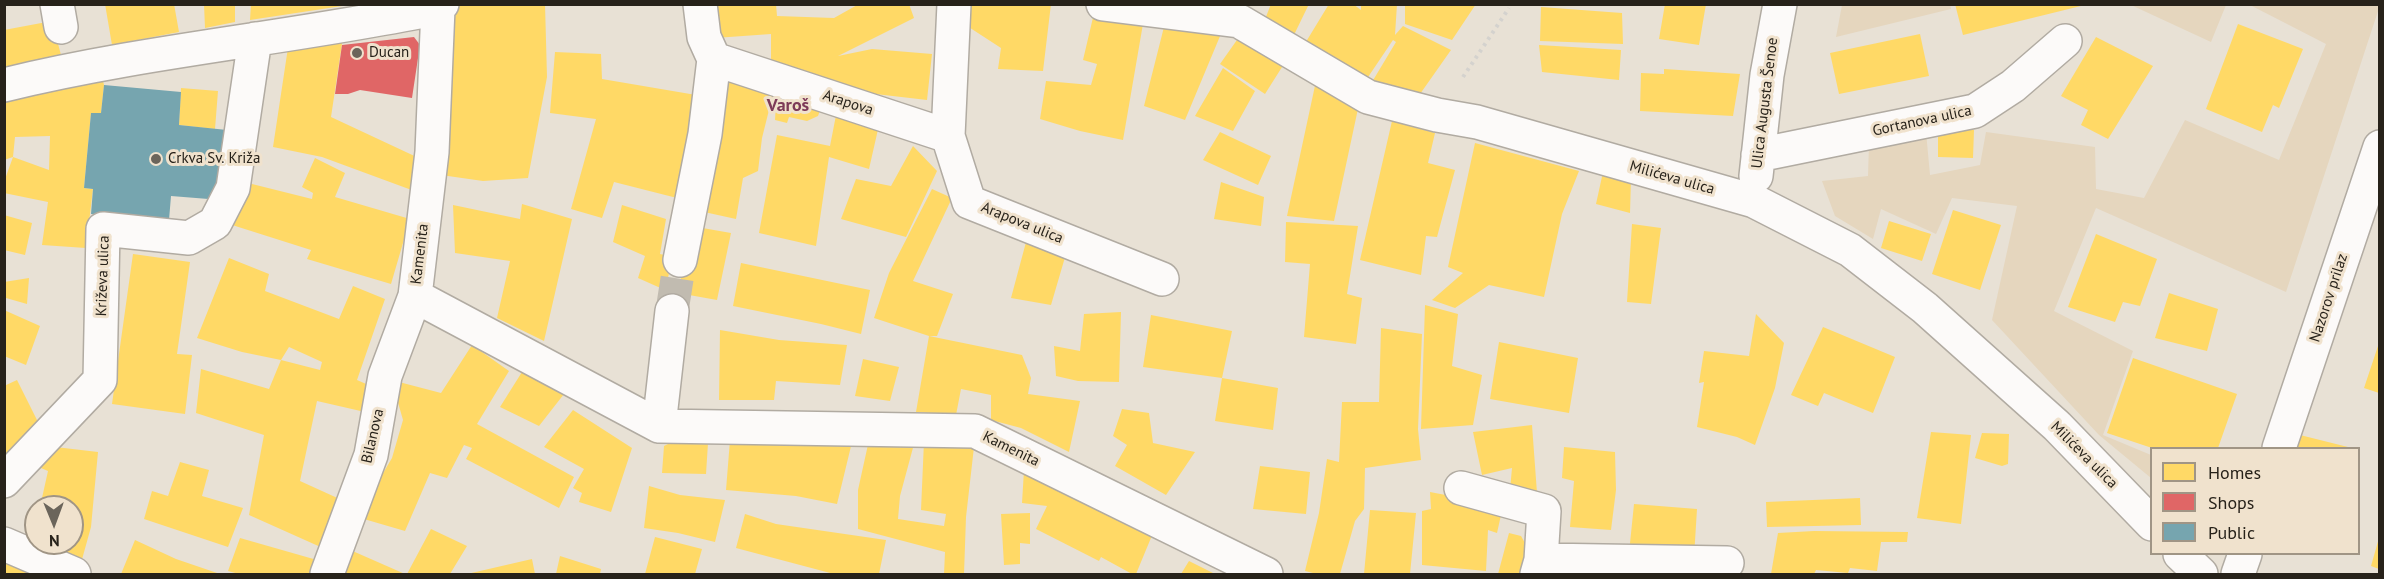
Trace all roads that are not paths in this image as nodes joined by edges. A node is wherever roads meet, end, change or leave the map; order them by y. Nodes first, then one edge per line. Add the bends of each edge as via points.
1 (700, 4) edge
2 (954, 4) edge
3 (1103, 4) edge
4 (1780, 4) edge
5 (440, 6) edge
6 (373, 13) edge
7 (1238, 13) edge
8 (255, 39) junction
9 (2065, 41) dead end
10 (714, 59) junction
11 (4, 85) edge
12 (948, 136) junction
13 (2379, 147) edge
14 (1758, 155) junction
15 (1754, 201) junction
16 (680, 260) tunnel mouth
17 (1162, 279) dead end
18 (415, 296) junction
19 (672, 311) tunnel mouth
20 (658, 426) junction
21 (2279, 447) edge
22 (4, 481) edge
23 (1461, 488) dead end
24 (2150, 523) edge
25 (4, 544) edge
26 (2181, 555) edge
27 (2245, 555) edge
28 (1727, 563) dead end
29 (1539, 567) edge
30 (74, 574) edge
31 (327, 574) edge
32 (1266, 574) edge
33 (2201, 574) edge
34 (2238, 574) edge

1 - 10 street via 704,37
2 - 12 street, Arapova ulica
3 - 7 street, Milićeva ulica
4 - 14 street, Ulica Augusta Šenoe
5 - 6 street
5 - 18 street, Kamenita via 432,153
6 - 8 street
7 - 15 street, Milićeva ulica via 1368,97 1477,122
8 - 11 street via 73,68
8 - 22 street, Križeva ulica via 232,188 215,224 189,238 103,229 100,381
9 - 14 street, Gortanova ulica via 2013,86 1975,111
10 - 12 street, Arapova
10 - 16 street via 705,134
12 - 17 street, Arapova ulica via 969,202
13 - 21 street, Nazorov prilaz
14 - 15 street, Ulica Augusta Šenoe
15 - 24 street, Milićeva ulica via 1850,250 1925,308 2056,426
18 - 20 street, Kamenita
18 - 31 street, Bilanova via 385,376 371,455
19 - 20 street
20 - 32 street, Kamenita via 975,431
23 - 29 street via 1544,511
25 - 30 street
26 - 33 street
27 - 34 street
28 - 29 street

